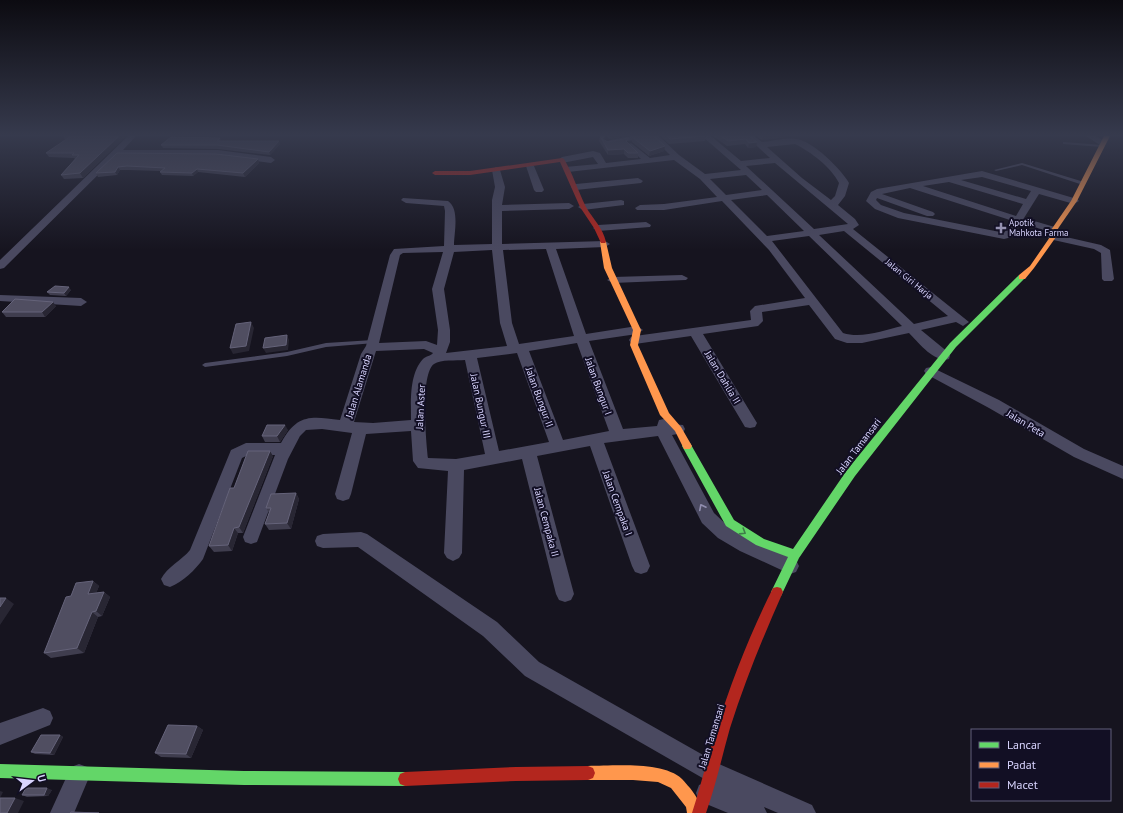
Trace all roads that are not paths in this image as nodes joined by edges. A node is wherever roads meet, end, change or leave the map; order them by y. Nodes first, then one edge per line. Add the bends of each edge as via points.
1 (94, 174) edge
2 (497, 174) edge
3 (533, 174) edge
4 (570, 174) edge
5 (631, 174) edge
6 (698, 174) edge
7 (733, 174) edge
8 (750, 174) edge
9 (794, 174) edge
10 (837, 174) edge
11 (1053, 174) edge
12 (1087, 174) edge
13 (703, 178) junction
14 (947, 179) junction
15 (638, 181) junction
16 (1082, 183) junction
17 (910, 185) junction
18 (576, 187) junction
19 (539, 190) dead end
20 (646, 190) dead end
21 (1036, 190) junction
22 (768, 192) junction
23 (722, 198) junction
24 (406, 200) dead end
25 (1074, 201) junction
26 (1028, 202) junction
27 (621, 203) dead end
28 (569, 206) dead end
29 (832, 206) junction
30 (583, 207) junction
31 (498, 208) junction
32 (640, 208) dead end
33 (1018, 219) junction
34 (646, 225) dead end
35 (598, 228) junction
36 (846, 228) junction
37 (812, 233) junction
38 (1053, 234) junction
39 (764, 240) junction
40 (605, 244) junction
41 (550, 246) junction
42 (497, 248) junction
43 (449, 249) junction
44 (0, 266) edge
45 (682, 278) dead end
46 (1108, 279) dead end
47 (613, 280) junction
48 (0, 298) edge
49 (811, 301) junction
50 (81, 302) dead end
51 (958, 318) junction
52 (973, 327) junction
53 (911, 328) junction
54 (696, 332) junction
55 (636, 335) junction
56 (582, 338) junction
57 (372, 344) junction
58 (518, 349) junction
59 (438, 354) junction
60 (470, 355) junction
61 (944, 356) junction
62 (205, 366) dead end
63 (931, 371) junction
64 (750, 423) dead end
65 (417, 425) junction
66 (669, 425) junction
67 (353, 427) junction
68 (618, 435) junction
69 (595, 439) junction
70 (558, 446) junction
71 (285, 449) junction
72 (528, 451) junction
73 (493, 458) junction
74 (456, 465) junction
75 (1123, 473) edge
76 (343, 494) dead end
77 (251, 537) dead end
78 (323, 541) dead end
79 (453, 553) dead end
80 (792, 561) junction
81 (641, 566) dead end
82 (170, 579) dead end
83 (565, 594) dead end
84 (43, 718) dead end
85 (0, 734) edge
86 (0, 771) edge
87 (80, 775) junction
88 (707, 788) edge
89 (62, 813) edge
90 (694, 813) edge
91 (756, 813) edge
92 (804, 813) edge

1 - 44 street
2 - 31 street, Jalan Bungur II via 500,187
3 - 19 street
4 - 18 street
5 - 15 street
6 - 13 street
7 - 13 street
8 - 22 street
9 - 29 street
10 - 29 street via 844,184 840,196
11 - 16 lane
12 - 16 street, Jalan Tamansari
13 - 23 street
14 - 17 street
14 - 21 street via 982,174
14 - 26 street
15 - 18 street
15 - 20 street
16 - 25 street, Jalan Tamansari
17 - 33 street
17 - 33 street via 874,194 871,201 906,217 1004,236 1008,235
18 - 30 street
21 - 25 street
21 - 26 street
22 - 23 street
22 - 37 street
23 - 32 street
23 - 39 street via 736,209
24 - 43 street via 443,202 448,205
25 - 38 street, Jalan Tamansari
26 - 33 street
27 - 30 street
28 - 31 street
29 - 36 street via 852,221 854,225
30 - 35 street
31 - 42 street, Jalan Bungur II
33 - 38 street
34 - 35 street
35 - 40 street
36 - 37 street
36 - 51 street, Jalan Giri Harja
37 - 39 street
37 - 53 street
38 - 46 street via 1106,252
38 - 52 street, Jalan Tamansari via 1032,267
39 - 49 street via 773,248
40 - 41 street
40 - 47 street via 608,268
41 - 42 street
41 - 56 street, Jalan Bungur I
42 - 43 street
42 - 58 street, Jalan Bungur II via 506,323
43 - 57 street, Jalan Alamanda via 398,251
43 - 59 street via 438,289 444,342
45 - 47 street
47 - 55 street
48 - 50 street
49 - 53 street via 844,339 862,339
49 - 54 street via 759,309 756,311 758,320 754,322
51 - 52 street, Jalan Giri Harja
51 - 53 street
52 - 61 street, Jalan Tamansari
53 - 61 street
54 - 55 street
54 - 64 street, Jalan Dahlia II
55 - 56 street
55 - 66 street via 634,345
56 - 58 street
56 - 68 street, Jalan Bungur I
57 - 59 street via 426,345
57 - 62 lane via 326,346
57 - 67 street, Jalan Alamanda via 367,354
58 - 60 street
58 - 70 street, Jalan Bungur II
59 - 60 street
59 - 65 street, Jalan Aster via 423,369
60 - 73 street, Jalan Bungur III
61 - 63 street, Jalan Tamansari
63 - 75 street, Jalan Peta via 994,404 1079,454
63 - 80 street, Jalan Tamansari via 851,473
65 - 67 street
65 - 74 street, Jalan Aster via 421,461 424,464
66 - 68 street
66 - 80 street via 704,511 746,546
67 - 71 street via 301,426 295,430
67 - 76 street, Jalan Alamanda
68 - 69 street
69 - 70 street
69 - 81 street, Jalan Cempaka I
70 - 72 street
71 - 77 street
71 - 82 street via 239,451 197,554
72 - 73 street
72 - 83 street, Jalan Cempaka II
73 - 74 street
74 - 79 street
78 - 88 street via 361,539 490,629 532,669
80 - 88 street, Jalan Tamansari via 759,628 717,749
84 - 85 street
86 - 87 street
87 - 89 street
87 - 90 street via 391,780 516,774 633,773 659,775 676,783 693,804
88 - 91 street
88 - 92 street

